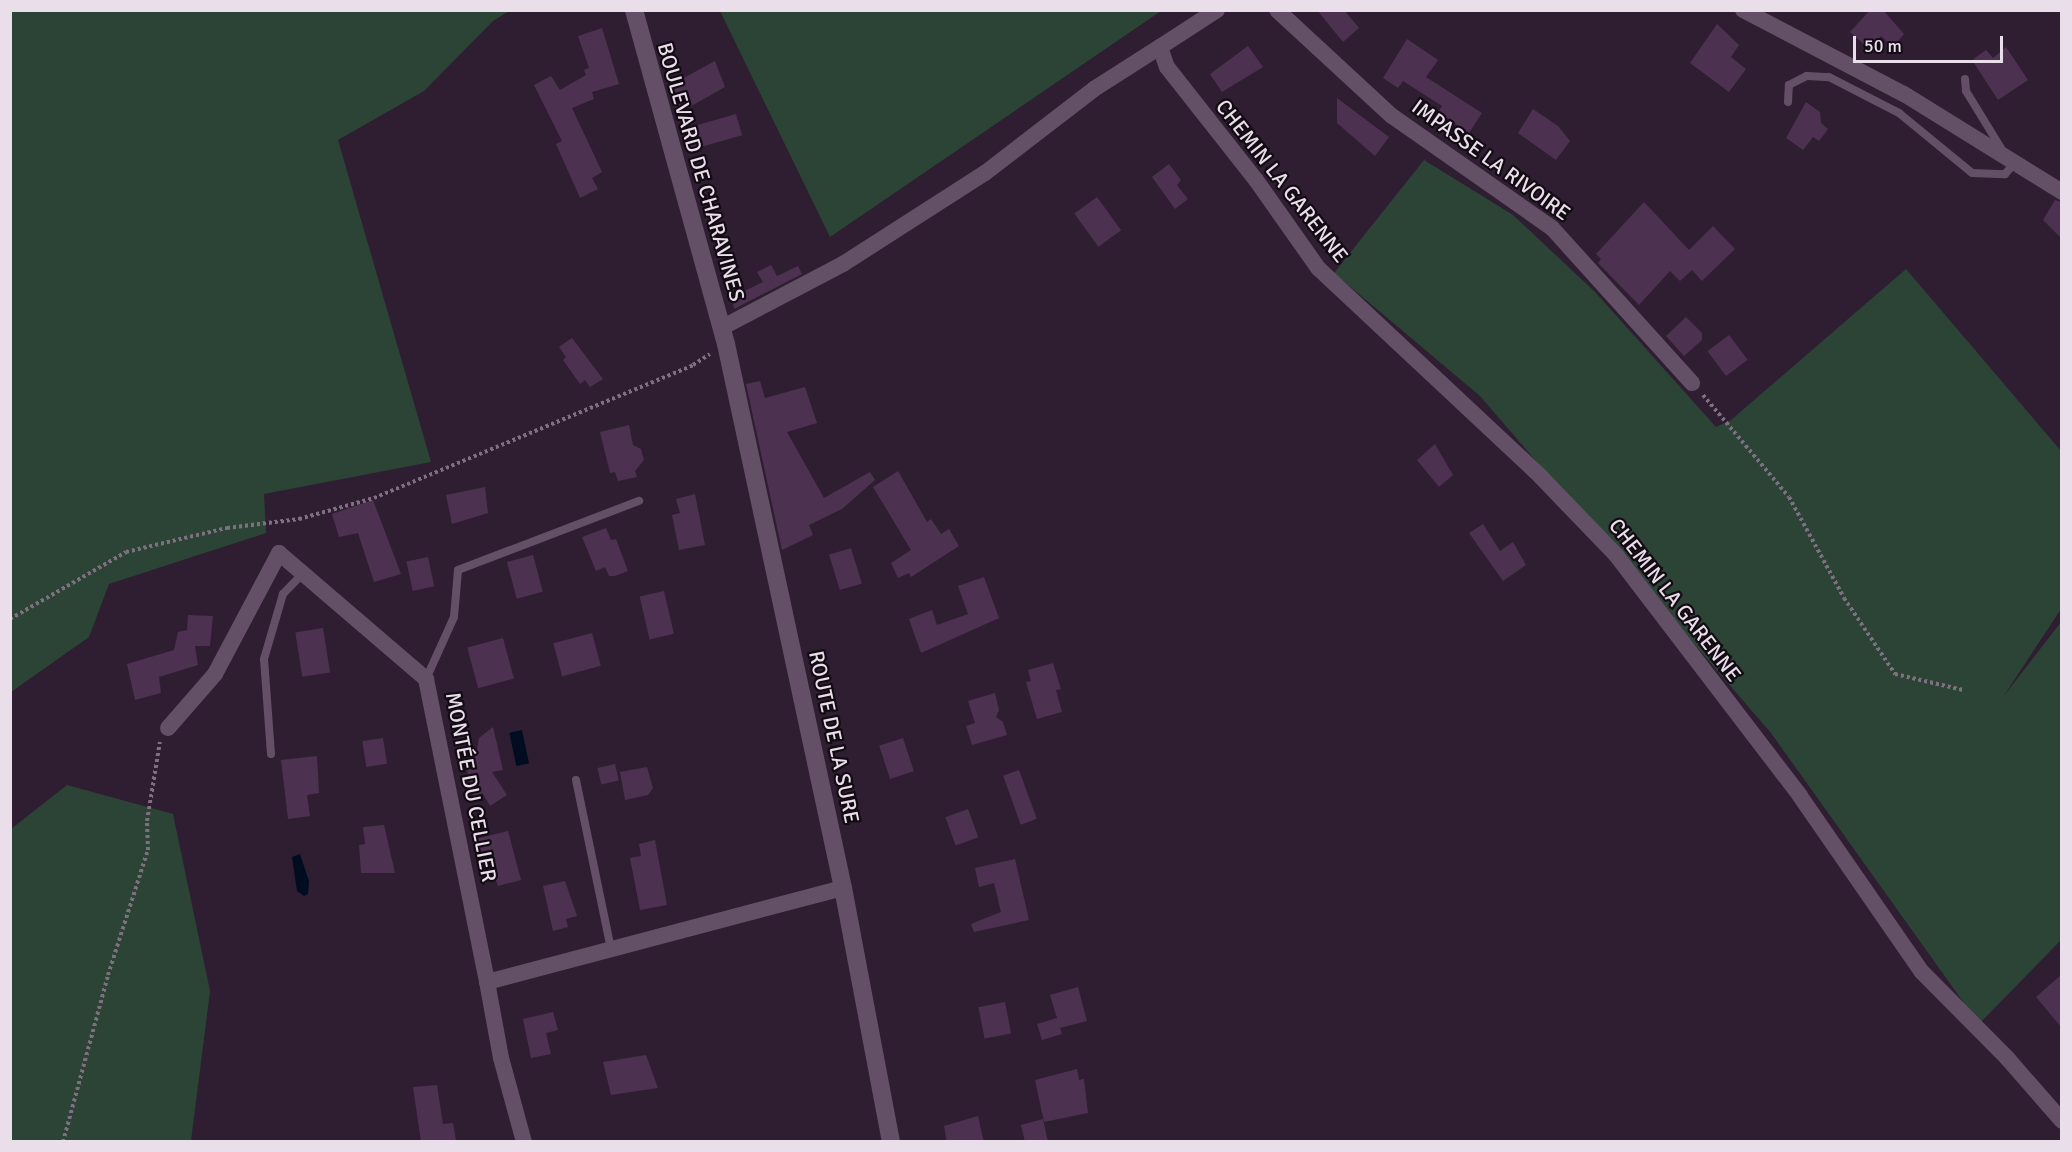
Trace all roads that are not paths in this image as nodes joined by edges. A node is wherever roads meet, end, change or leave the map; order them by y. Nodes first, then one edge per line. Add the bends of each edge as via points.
1 (634, 10) edge
2 (1217, 10) edge
3 (1277, 10) edge
4 (1743, 10) edge
5 (1160, 47) junction
6 (1965, 79) dead end
7 (1788, 102) dead end
8 (2011, 161) junction
9 (2061, 192) edge
10 (723, 336) junction
11 (1692, 382) road end
12 (639, 501) dead end
13 (302, 574) junction
14 (426, 679) junction
15 (168, 728) road end
16 (271, 754) dead end
17 (576, 780) dead end
18 (843, 888) junction
19 (611, 949) junction
20 (487, 982) junction
21 (2061, 1121) edge
22 (524, 1142) edge
23 (891, 1142) edge

1 - 10 main road, BOULEVARD DE CHARAVINES
2 - 5 street
3 - 11 street, IMPASSE LA RIVOIRE via 1392,116 1552,228
4 - 8 street via 1904,94
5 - 10 street via 1094,89 985,172
5 - 21 street, CHEMIN LA GARENNE via 1167,67 1256,180 1318,268 1541,477 1616,555 1800,796 1922,972 2008,1059
6 - 8 lane via 1966,91
7 - 8 lane via 1789,85 1807,76 1829,77 1899,113 1972,173 2005,174
8 - 9 street
10 - 18 main road, ROUTE DE LA SURE
12 - 14 lane via 458,570 454,617
13 - 14 street, MONTÉE DU CELLIER
13 - 15 street, MONTÉE DU CELLIER via 279,553 215,674
13 - 16 lane via 283,594 264,659
14 - 20 street, MONTÉE DU CELLIER
17 - 19 lane
18 - 19 street
18 - 23 main road, ROUTE DE LA SURE
19 - 20 street
20 - 22 street, MONTÉE DU CELLIER via 501,1058

